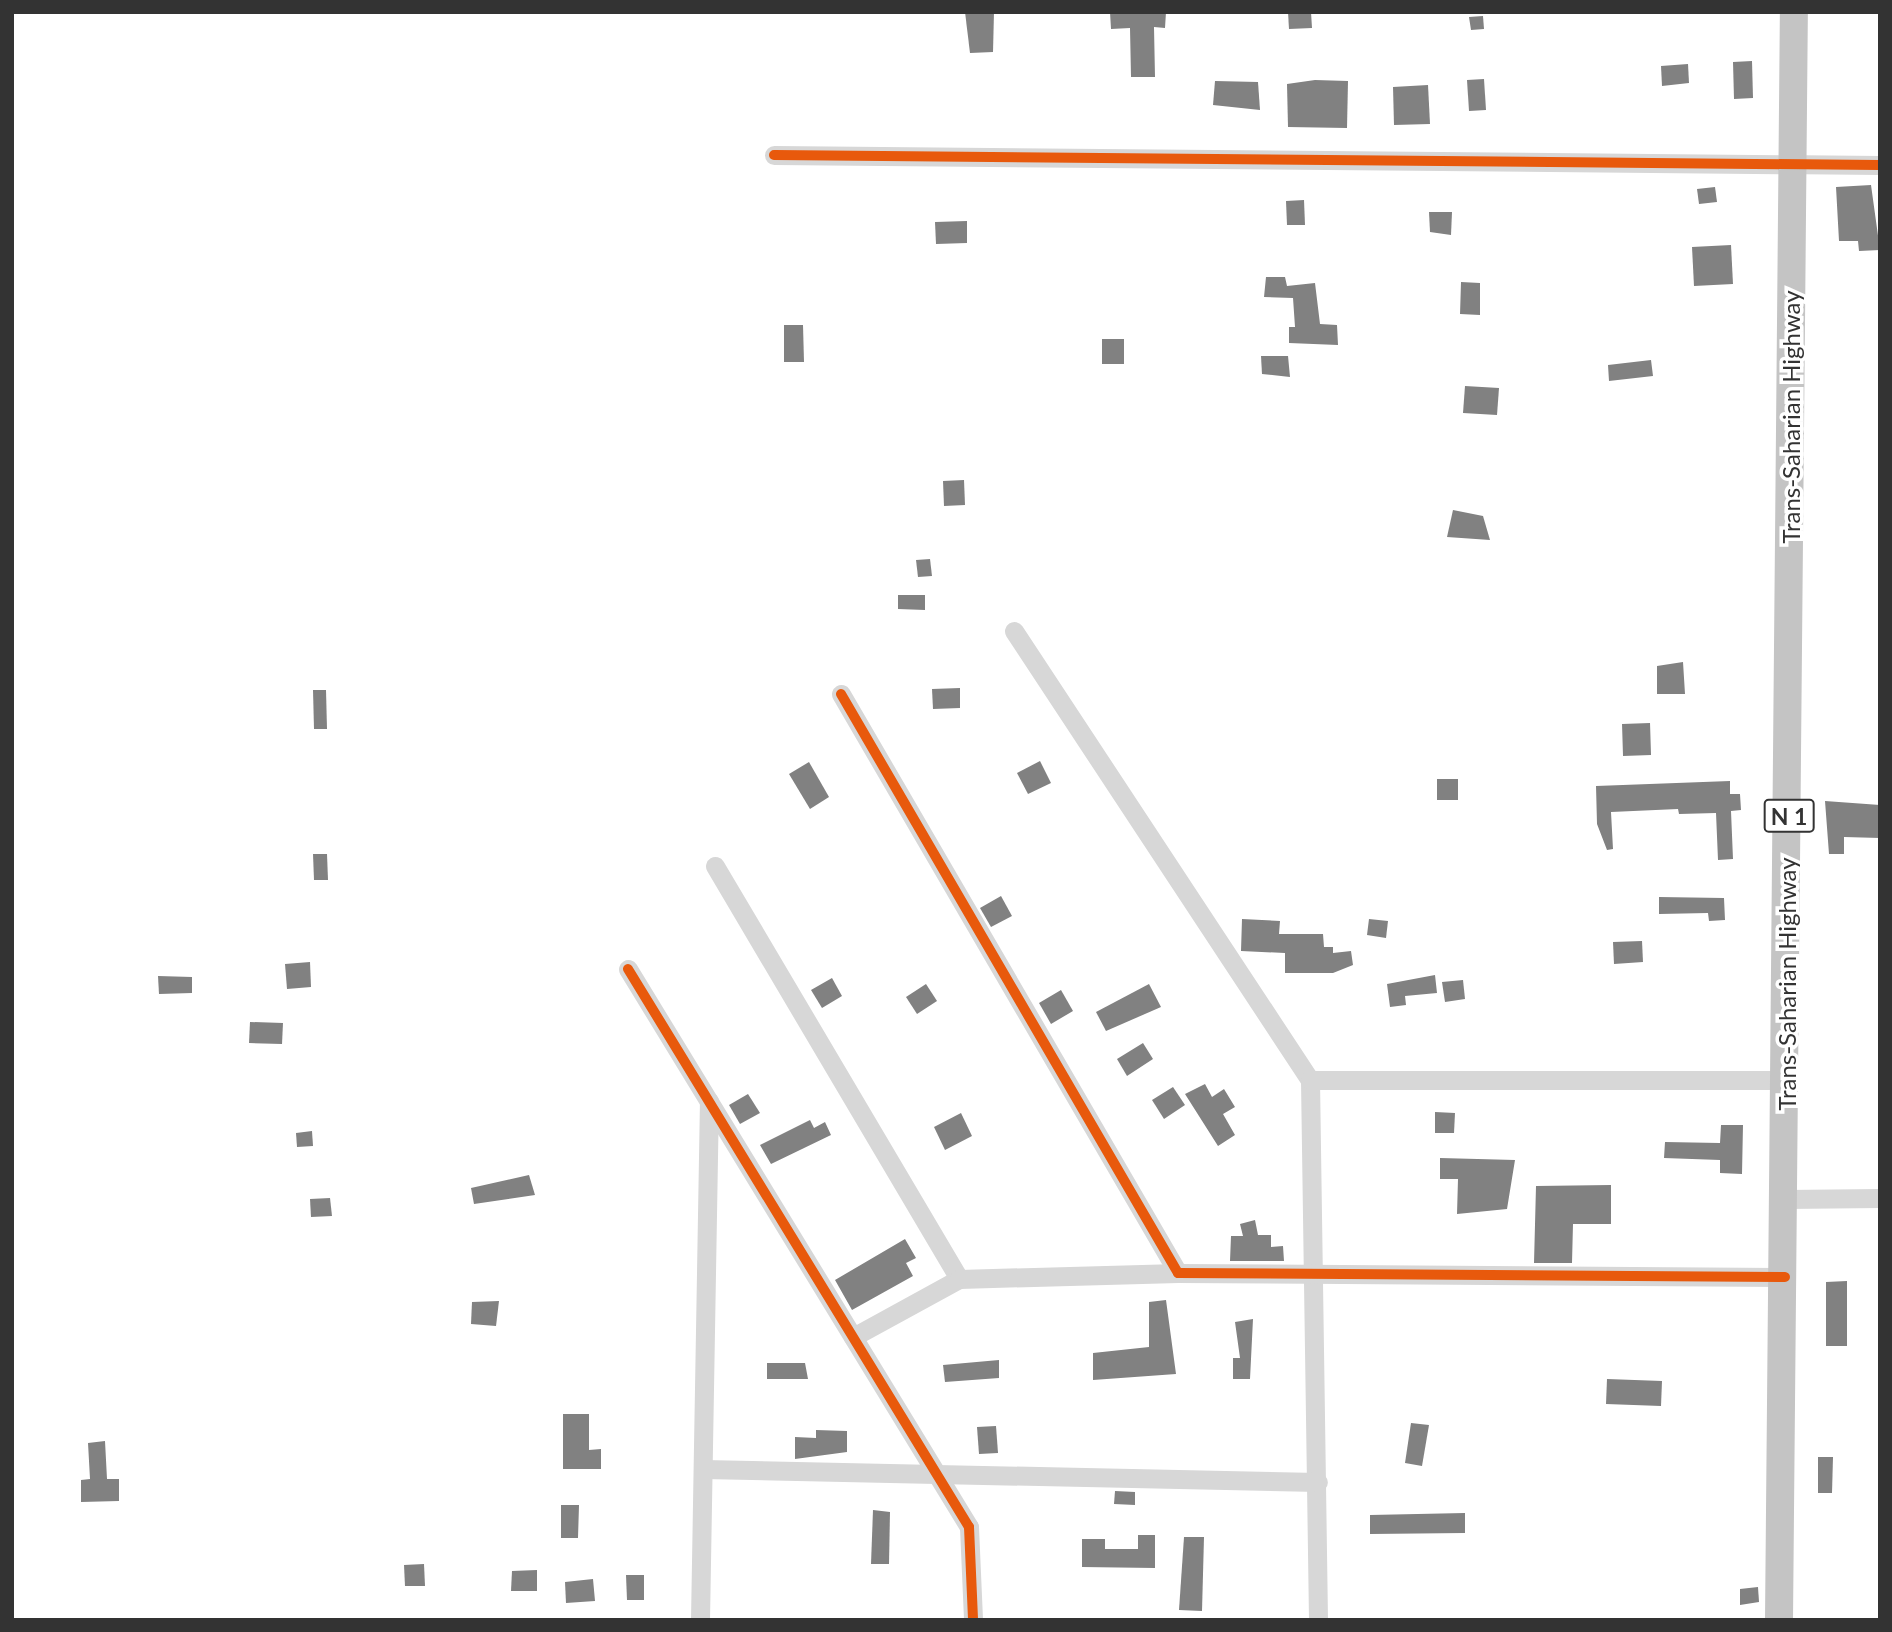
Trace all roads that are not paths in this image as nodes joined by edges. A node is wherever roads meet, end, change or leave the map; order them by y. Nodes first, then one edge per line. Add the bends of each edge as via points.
1 (1794, 12) edge
2 (774, 155) dead end
3 (1793, 164) junction
4 (1880, 165) edge
5 (1014, 631) dead end
6 (841, 694) dead end
7 (715, 866) dead end
8 (628, 970) dead end
9 (1310, 1080) junction
10 (1787, 1080) junction
11 (709, 1101) junction
12 (1880, 1198) edge
13 (1786, 1199) junction
14 (1178, 1273) junction
15 (1317, 1275) junction
16 (1785, 1277) junction
17 (959, 1279) junction
18 (853, 1337) junction
19 (703, 1469) junction
20 (937, 1474) junction
21 (1318, 1482) junction
22 (700, 1620) edge
23 (973, 1620) edge
24 (1318, 1620) edge
25 (1779, 1620) edge

1 - 3 highway, Trans-Saharian Highway / N 1
2 - 3 street
3 - 4 street
3 - 10 highway, Trans-Saharian Highway / N 1
5 - 9 street
6 - 14 street
7 - 17 street
8 - 11 street
9 - 10 street
9 - 15 street
10 - 13 highway, Trans-Saharian Highway / N 1
11 - 18 street
11 - 19 street
12 - 13 street
13 - 16 highway, Trans-Saharian Highway / N 1
14 - 15 street
14 - 17 street
15 - 16 street
15 - 21 street
16 - 25 highway, Trans-Saharian Highway / N 1
17 - 18 street
18 - 20 street
19 - 20 street
19 - 22 street
20 - 21 street
20 - 23 street via 969,1527
21 - 24 street

